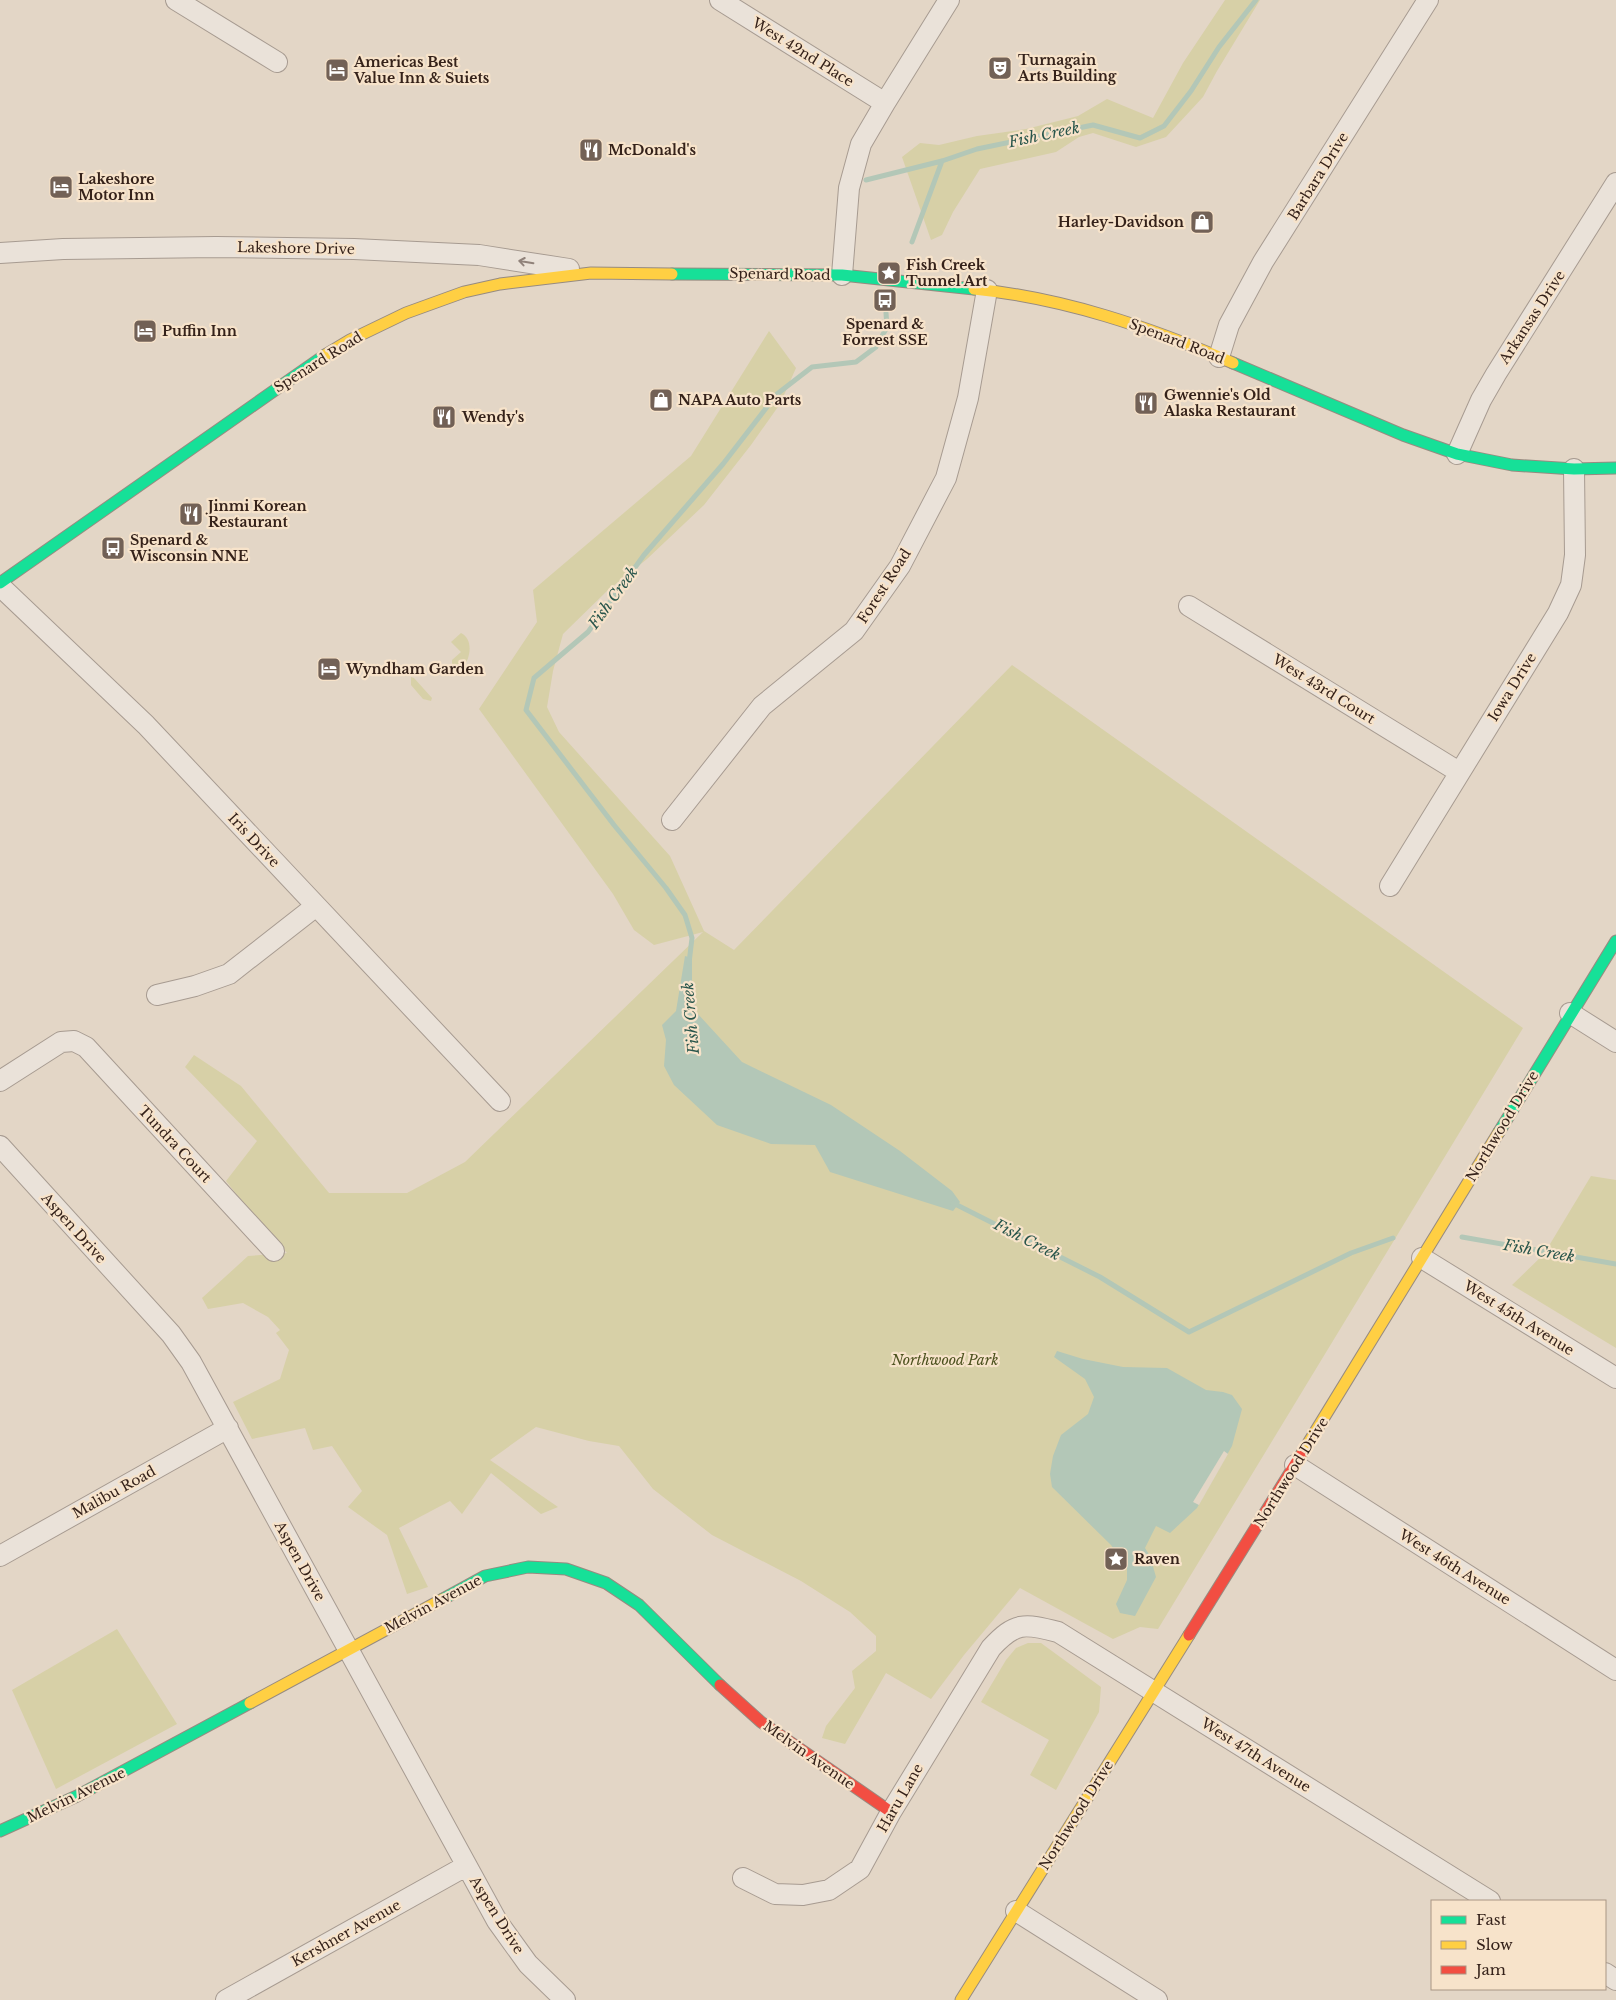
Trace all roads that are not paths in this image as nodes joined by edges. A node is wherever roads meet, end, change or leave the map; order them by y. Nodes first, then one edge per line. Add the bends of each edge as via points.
1 (176, 0) edge
2 (720, 0) edge
3 (949, 0) edge
4 (1428, 0) edge
5 (277, 62) dead end
6 (885, 103) junction
7 (1616, 183) edge
8 (0, 253) edge
9 (479, 255) junction
10 (591, 273) junction
11 (842, 275) junction
12 (486, 288) junction
13 (987, 290) junction
14 (1218, 357) junction
15 (1457, 454) junction
16 (1616, 468) edge
17 (1574, 470) junction
18 (0, 585) edge
19 (1189, 606) dead end
20 (1459, 772) junction
21 (672, 820) dead end
22 (1390, 886) dead end
23 (316, 906) junction
24 (1616, 941) edge
25 (157, 995) dead end
26 (1570, 1013) junction
27 (1616, 1042) edge
28 (0, 1080) edge
29 (500, 1101) dead end
30 (0, 1146) edge
31 (274, 1251) dead end
32 (1422, 1258) junction
33 (1616, 1378) edge
34 (228, 1428) junction
35 (1295, 1465) junction
36 (0, 1556) edge
37 (1016, 1627) joint
38 (349, 1650) junction
39 (1616, 1670) edge
40 (1154, 1691) junction
41 (891, 1812) junction
42 (0, 1831) edge
43 (466, 1866) junction
44 (743, 1878) dead end
45 (1488, 1900) edge
46 (1016, 1911) junction
47 (226, 2000) edge
48 (565, 2000) edge
49 (961, 2000) edge
50 (1157, 2000) edge

1 - 5 street
2 - 6 street, West 42nd Place
3 - 6 street
4 - 14 street, Barbara Drive via 1263,262 1229,325
6 - 11 street via 861,144 849,188
7 - 15 street, Arkansas Drive via 1496,374
8 - 9 street, Lakeshore Drive via 216,247
10 -> 9 street, Lakeshore Drive
9 - 12 street via 498,266 497,274
10 - 11 street, Spenard Road
10 - 12 street, Spenard Road
11 - 13 street, Spenard Road
12 - 18 street, Spenard Road via 464,292 406,313 342,344
13 - 14 street, Spenard Road via 1040,298 1123,320
13 - 21 street, Forest Road via 968,398 946,478 900,566 854,631 762,706
14 - 15 street, Spenard Road via 1403,436
15 - 17 street, Spenard Road via 1512,465
16 - 17 street, Spenard Road
17 - 20 street, Iowa Drive via 1575,555 1571,585 1558,612
18 - 23 street, Iris Drive via 146,725
19 - 20 street, West 43rd Court
20 - 22 street, Iowa Drive
23 - 25 street via 229,974
23 - 29 street, Iris Drive
24 - 26 street, Northwood Drive
26 - 27 street
26 - 32 street, Northwood Drive
28 - 31 street, Tundra Court via 61,1042 74,1041 86,1047
30 - 34 street, Aspen Drive via 171,1334 191,1362
32 - 33 street, West 45th Avenue
32 - 35 street, Northwood Drive
34 - 36 street, Malibu Road
34 - 38 street, Aspen Drive
35 - 39 street, West 46th Avenue
35 - 40 street, Northwood Drive
37 - 40 street, West 47th Avenue via 1035,1626 1058,1632
37 - 41 street, Haru Lane via 991,1648
38 - 41 street, Melvin Avenue via 485,1576 528,1567 566,1569 606,1583 639,1605 761,1722
38 - 42 street, Melvin Avenue via 77,1796
38 - 43 street, Aspen Drive
40 - 45 street, West 47th Avenue
40 - 46 street, Northwood Drive
41 - 44 street, Haru Lane via 860,1869 828,1890 803,1895 775,1894
43 - 47 street, Kershner Avenue
43 - 48 street, Aspen Drive via 497,1921 528,1964
46 - 49 street, Northwood Drive
46 - 50 street

